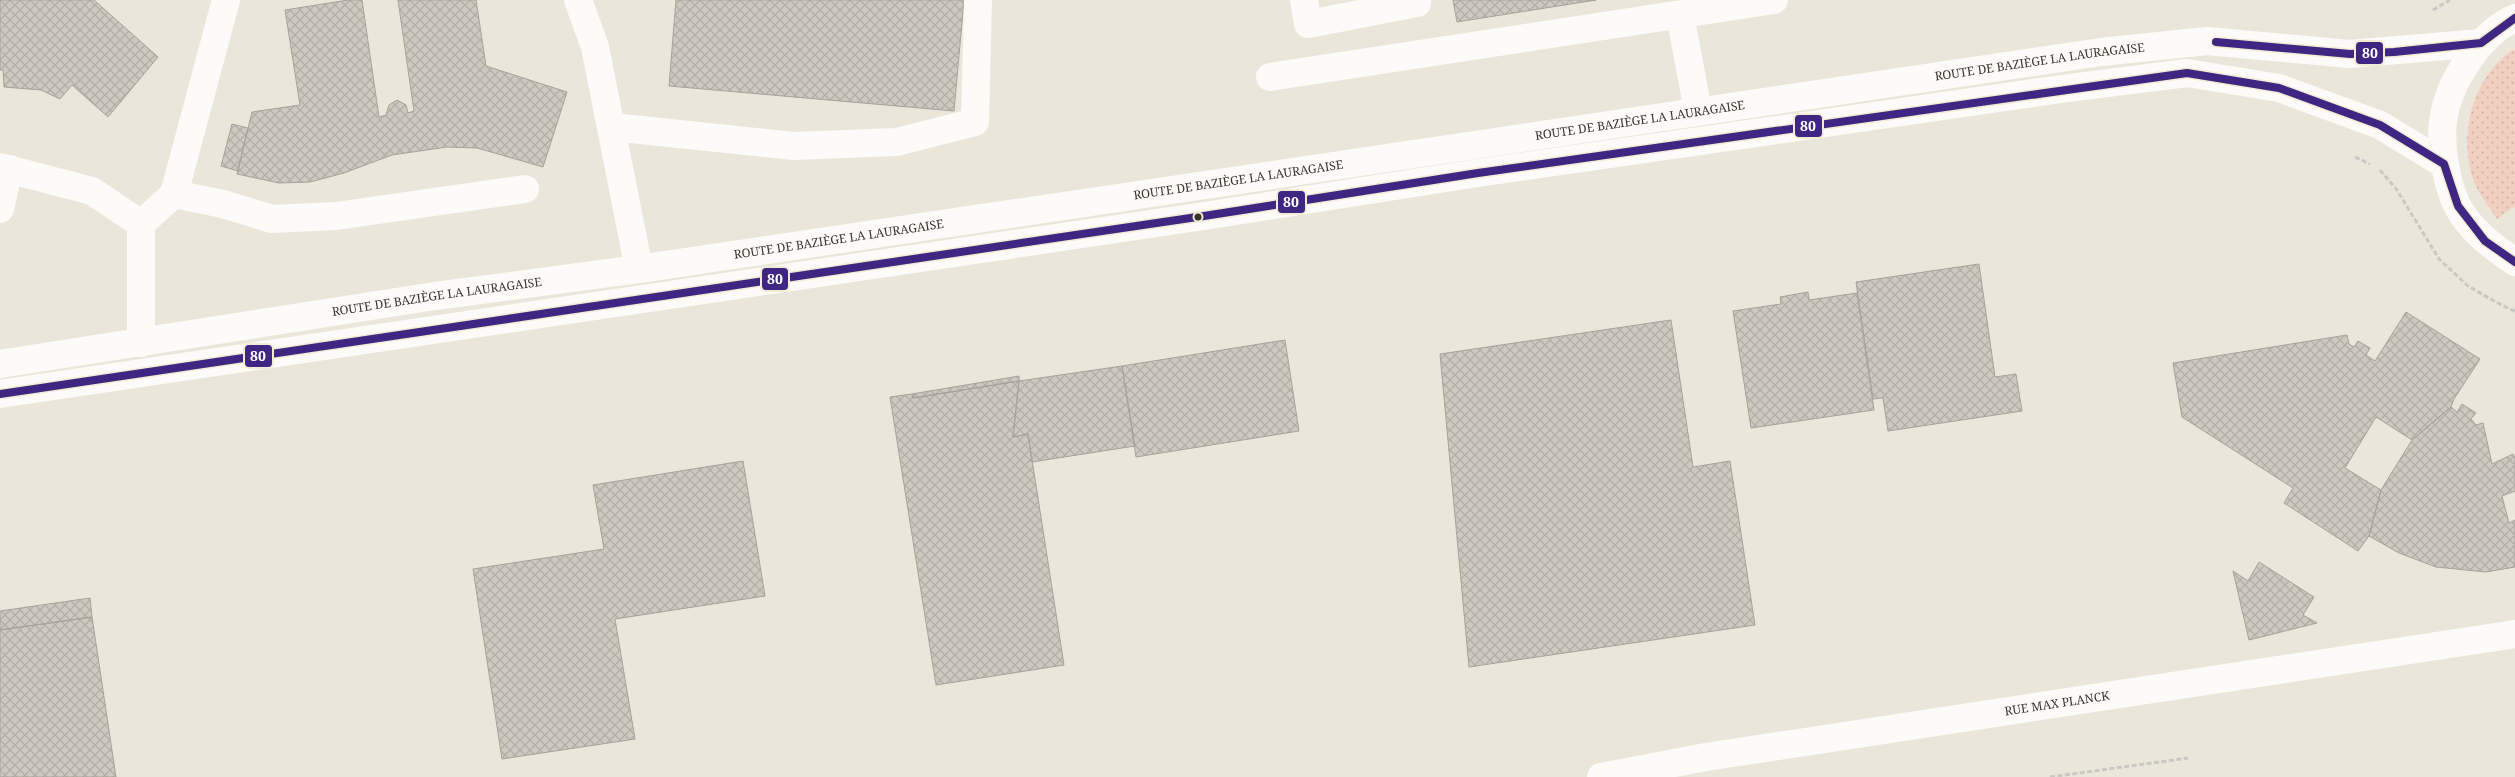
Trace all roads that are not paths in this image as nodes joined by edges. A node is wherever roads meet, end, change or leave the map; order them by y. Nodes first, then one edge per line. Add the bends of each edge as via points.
1 (226, 0) edge
2 (578, 0) edge
3 (978, 0) edge
4 (1304, 0) edge
5 (1417, 0) edge
6 (1774, 0) edge
7 (1680, 16) junction
8 (2515, 18) edge
9 (2481, 43) junction
10 (1270, 77) dead end
11 (1698, 111) junction
12 (612, 127) junction
13 (2444, 164) junction
14 (5, 168) edge
15 (525, 189) dead end
16 (174, 194) junction
17 (0, 208) edge
18 (141, 224) junction
19 (2515, 262) edge
20 (639, 269) junction
21 (141, 343) junction
22 (0, 364) edge
23 (0, 394) edge
24 (2515, 634) edge
25 (1602, 777) edge

1 - 16 main road
2 - 12 main road via 595,47
3 - 12 main road via 975,122 897,142 794,146
4 - 5 main road via 1308,24 1417,3
6 - 7 main road
7 - 10 main road
7 - 11 main road
8 - 9 main road
9 - 11 main road, ROUTE DE BAZIÈGE LA LAURAGAISE via 2350,54 2207,41 2101,52
9 - 13 main road via 2456,79 2443,120
11 - 20 main road, ROUTE DE BAZIÈGE LA LAURAGAISE
12 - 20 main road
13 - 19 main road via 2458,206 2485,241
13 - 23 main road via 2380,125 2280,88 2187,73 1488,172
14 - 17 main road
14 - 18 main road via 92,191
15 - 16 main road via 336,216 272,219
16 - 18 main road
18 - 21 main road
20 - 21 main road, ROUTE DE BAZIÈGE LA LAURAGAISE via 435,296
21 - 22 main road, ROUTE DE BAZIÈGE LA LAURAGAISE
24 - 25 main road, RUE MAX PLANCK via 1706,757

